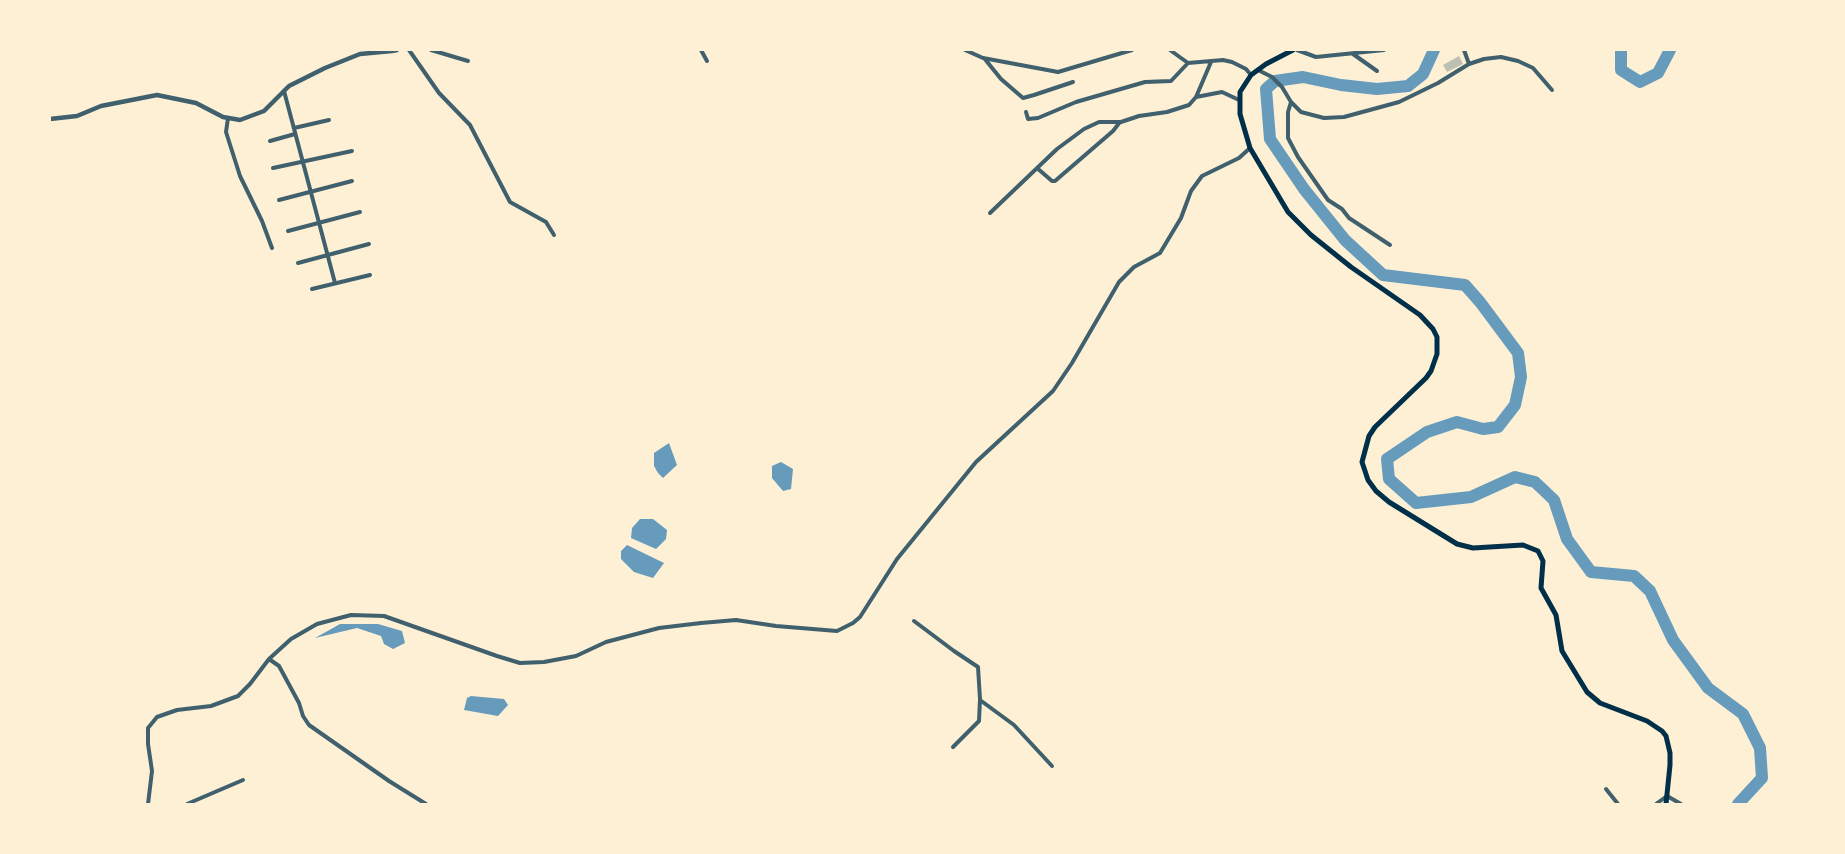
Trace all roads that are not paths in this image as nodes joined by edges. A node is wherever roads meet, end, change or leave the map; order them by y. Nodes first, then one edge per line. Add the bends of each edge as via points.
1 (397, 50) edge
2 (409, 50) edge
3 (431, 50) edge
4 (700, 50) edge
5 (965, 50) edge
6 (1132, 50) edge
7 (1170, 50) edge
8 (1295, 50) edge
9 (1384, 50) edge
10 (1464, 50) edge
11 (1352, 53) junction
12 (983, 58) junction
13 (468, 61) dead end
14 (707, 62) dead end
15 (1211, 62) junction
16 (1188, 63) junction
17 (1469, 64) junction
18 (1258, 70) junction
19 (1377, 71) dead end
20 (1251, 75) junction
21 (1073, 81) dead end
22 (1552, 90) dead end
23 (284, 91) junction
24 (1196, 97) junction
25 (1239, 100) junction
26 (1291, 102) junction
27 (1026, 112) dead end
28 (228, 118) junction
29 (50, 119) edge
30 (329, 120) dead end
31 (1121, 122) junction
32 (294, 128) junction
33 (296, 134) junction
34 (270, 141) dead end
35 (1250, 148) junction
36 (352, 151) dead end
37 (302, 161) junction
38 (273, 168) dead end
39 (1037, 168) junction
40 (352, 181) dead end
41 (311, 192) junction
42 (279, 201) dead end
43 (360, 212) dead end
44 (990, 213) dead end
45 (319, 223) junction
46 (288, 231) dead end
47 (554, 235) dead end
48 (369, 244) dead end
49 (1390, 244) dead end
50 (272, 248) dead end
51 (328, 255) junction
52 (298, 263) dead end
53 (370, 275) dead end
54 (335, 283) junction
55 (312, 289) dead end
56 (914, 621) dead end
57 (269, 659) junction
58 (980, 699) junction
59 (954, 747) dead end
60 (1053, 766) dead end
61 (243, 780) dead end
62 (1606, 789) dead end
63 (1667, 796) junction
64 (148, 804) edge
65 (187, 804) edge
66 (426, 804) edge
67 (1618, 804) edge
68 (1656, 804) edge
69 (1666, 804) edge
70 (1681, 804) edge

1 - 23 street via 360,54
2 - 47 street via 439,93 470,125 510,202 546,222
3 - 13 street
4 - 14 street
5 - 12 street
6 - 12 street via 1058,72
7 - 16 street
8 - 11 street via 1316,57
8 - 18 main road
9 - 11 street
10 - 17 street
11 - 19 street
12 - 21 street via 1023,98
15 - 16 street
15 - 20 street via 1232,62
15 - 24 street
16 - 27 street via 1171,81 1145,82 1076,102 1038,118 1028,119
17 - 22 street via 1501,57 1518,61 1533,68
17 - 26 street via 1399,102 1344,117 1308,115
18 - 20 main road
18 - 26 street via 1272,77
20 - 25 main road
23 - 28 street via 264,111 240,120
23 - 32 street
24 - 25 street via 1222,92
24 - 31 street via 1189,105
25 - 35 main road
26 - 49 street via 1288,138 1298,157 1328,200
28 - 29 street via 196,103 157,95
28 - 50 street via 226,132 240,176
30 - 32 street
31 - 39 street via 1099,122 1084,129
31 - 39 street via 1057,180 1052,181
32 - 33 street
33 - 34 street
33 - 37 street
35 - 57 street via 1239,158 1202,176 1160,253 1134,267 1119,282 1053,391 976,462 897,559 853,623 837,631 736,620 691,624 606,642 576,656 520,663 384,616 351,615 317,624 291,639
35 - 63 main road via 1288,212 1351,267 1420,315 1437,337 1431,371 1369,436 1362,462 1371,486 1389,502 1457,544 1473,548 1523,545 1538,551 1543,561 1541,588 1556,615 1562,651 1587,692 1600,703 1647,721 1666,736 1670,759
36 - 37 street
37 - 38 street
37 - 41 street
39 - 44 street
40 - 41 street
41 - 42 street
41 - 45 street
43 - 45 street
45 - 46 street
45 - 51 street
48 - 51 street
51 - 52 street
51 - 54 street
53 - 54 street
54 - 55 street
56 - 58 street via 978,666
57 - 64 street via 238,696 157,717 148,728 153,771
57 - 66 street via 279,666 309,725
58 - 59 street via 979,721
58 - 60 street via 1014,725
61 - 65 street
62 - 67 street
63 - 68 street
63 - 69 main road
63 - 70 street

